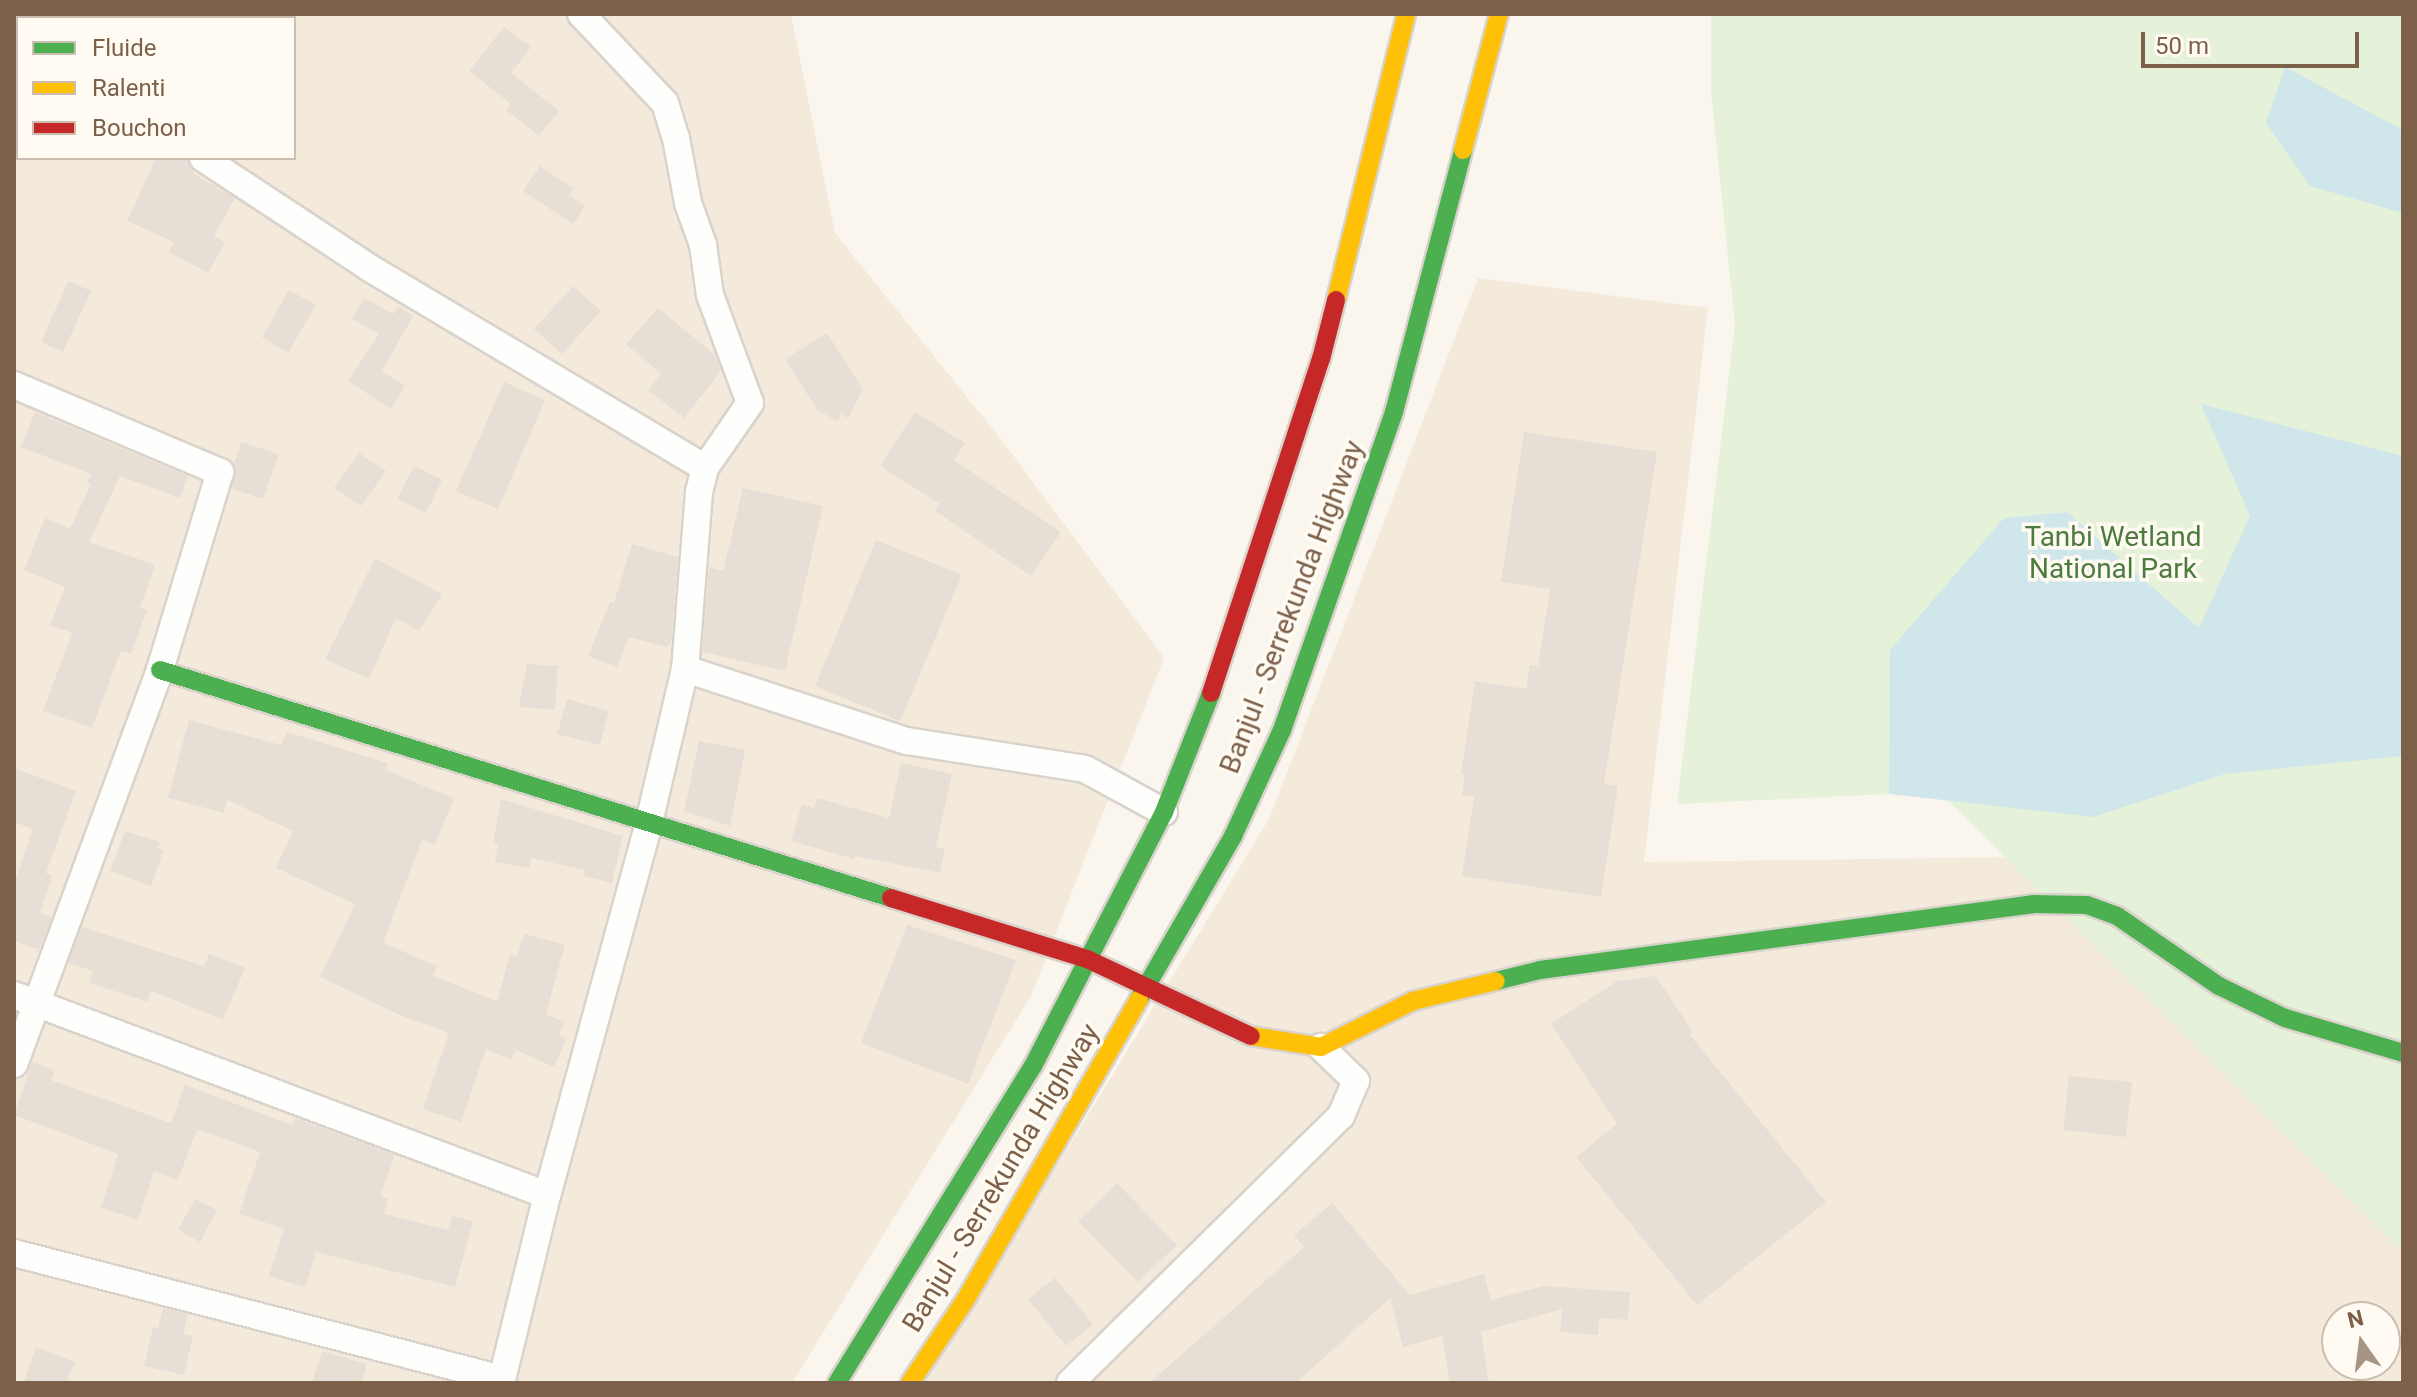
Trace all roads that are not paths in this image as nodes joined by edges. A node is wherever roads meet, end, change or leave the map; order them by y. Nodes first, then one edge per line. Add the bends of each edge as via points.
1 (581, 14) edge
2 (1406, 14) edge
3 (1499, 14) edge
4 (206, 160) edge
5 (16, 391) edge
6 (705, 468) junction
7 (685, 669) junction
8 (160, 670) junction
9 (1164, 812) junction
10 (649, 823) junction
11 (1087, 959) junction
12 (1146, 988) junction
13 (24, 1000) edge
14 (1321, 1047) junction
15 (2403, 1053) edge
16 (14, 1064) edge
17 (547, 1195) junction
18 (14, 1253) edge
19 (502, 1381) edge
20 (837, 1383) edge
21 (910, 1383) edge
22 (1070, 1383) edge

1 - 6 street via 665,103 703,245 710,295 750,403
2 - 9 main road, Banjul - Serrekunda Highway via 1321,359 1222,666
3 - 12 main road, Banjul - Serrekunda Highway via 1394,412 1343,565 1282,730 1233,836
4 - 6 street via 368,267
5 - 8 street via 220,472
6 - 7 street
7 - 9 street via 907,741 1085,769
7 - 10 street
8 - 10 main road
8 - 13 street
9 - 11 main road, Banjul - Serrekunda Highway
10 - 11 main road
10 - 17 street
11 - 12 main road
11 - 20 main road, Banjul - Serrekunda Highway via 1033,1066
12 - 14 main road via 1242,1035
12 - 21 main road, Banjul - Serrekunda Highway via 966,1299
13 - 16 street
13 - 17 street
14 - 15 main road via 1413,1001 1540,970 2033,904 2087,905 2117,916 2219,986 2285,1018
14 - 22 street via 1356,1081 1341,1116
17 - 19 street
18 - 19 street

